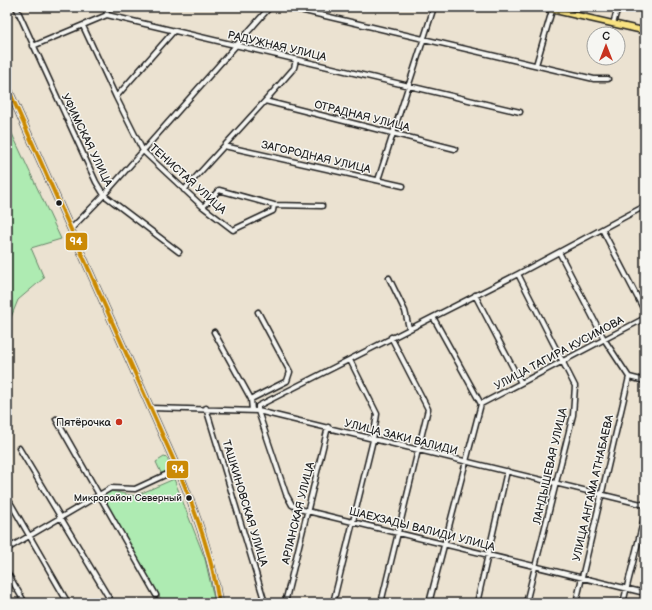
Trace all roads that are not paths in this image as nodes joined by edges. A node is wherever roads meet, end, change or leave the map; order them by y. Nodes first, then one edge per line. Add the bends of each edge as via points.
1 (16, 7) edge
2 (106, 7) edge
3 (270, 7) edge
4 (287, 7) edge
5 (434, 7) edge
6 (540, 7) edge
7 (618, 7) edge
8 (553, 8) edge
9 (107, 15) junction
10 (613, 24) junction
11 (83, 26) junction
12 (645, 31) edge
13 (173, 32) junction
14 (424, 38) junction
15 (236, 45) junction
16 (33, 46) junction
17 (296, 60) junction
18 (536, 65) junction
19 (608, 79) dead end
20 (7, 86) edge
21 (409, 86) junction
22 (116, 97) junction
23 (265, 101) junction
24 (520, 112) dead end
25 (394, 133) junction
26 (224, 146) junction
27 (455, 149) dead end
28 (143, 151) junction
29 (378, 180) junction
30 (404, 186) dead end
31 (184, 190) junction
32 (104, 195) junction
33 (274, 205) junction
34 (322, 206) dead end
35 (203, 207) junction
36 (644, 207) edge
37 (71, 229) junction
38 (602, 229) junction
39 (178, 252) dead end
40 (559, 252) junction
41 (518, 274) junction
42 (389, 278) dead end
43 (475, 294) junction
44 (258, 312) dead end
45 (645, 312) edge
46 (433, 316) junction
47 (645, 318) edge
48 (409, 328) junction
49 (214, 332) dead end
50 (391, 337) junction
51 (604, 340) junction
52 (350, 360) junction
53 (564, 361) junction
54 (629, 377) junction
55 (645, 381) edge
56 (521, 383) junction
57 (251, 399) junction
58 (481, 404) junction
59 (151, 408) junction
60 (206, 408) junction
61 (252, 411) junction
62 (258, 411) junction
63 (56, 419) dead end
64 (328, 427) junction
65 (373, 440) junction
66 (20, 448) dead end
67 (419, 450) junction
68 (466, 462) junction
69 (178, 469) junction
70 (507, 471) junction
71 (556, 484) junction
72 (99, 493) junction
73 (602, 494) junction
74 (7, 497) edge
75 (645, 505) edge
76 (308, 511) junction
77 (645, 514) edge
78 (61, 517) junction
79 (353, 522) junction
80 (399, 532) junction
81 (30, 535) junction
82 (445, 544) junction
83 (7, 548) edge
84 (488, 555) junction
85 (535, 566) junction
86 (7, 572) edge
87 (582, 578) junction
88 (626, 588) junction
89 (645, 593) edge
90 (156, 595) dead end
91 (25, 603) edge
92 (68, 603) edge
93 (112, 603) edge
94 (219, 603) edge
95 (265, 603) edge
96 (285, 603) edge
97 (333, 603) edge
98 (382, 603) edge
99 (429, 603) edge
100 (478, 603) edge
101 (526, 603) edge
102 (576, 603) edge
103 (623, 603) edge

1 - 16 street, УФИМСКАЯ УЛИЦА
2 - 9 street
3 - 15 street
4 - 14 street
5 - 14 street
6 - 8 main road
7 - 10 street
8 - 10 main road
8 - 18 street
9 - 11 street
9 - 13 street, РАДУЖНАЯ УЛИЦА
10 - 12 main road
11 - 16 street
11 - 22 street, ТЕНИСТАЯ УЛИЦА
13 - 15 street, РАДУЖНАЯ УЛИЦА
13 - 22 street
14 - 18 street
14 - 21 street
15 - 17 street, РАДУЖНАЯ УЛИЦА
15 - 28 street
16 - 32 street, УФИМСКАЯ УЛИЦА
17 - 21 street, РАДУЖНАЯ УЛИЦА
17 - 23 street via 294,68
18 - 19 street via 594,79
20 - 37 main road
21 - 24 street, РАДУЖНАЯ УЛИЦА
21 - 25 street
22 - 28 street, ТЕНИСТАЯ УЛИЦА
23 - 25 street, ОТРАДНАЯ УЛИЦА
23 - 26 street
25 - 27 street, ОТРАДНАЯ УЛИЦА
25 - 29 street
26 - 29 street, ЗАГОРОДНАЯ УЛИЦА
26 - 31 street
28 - 31 street, ТЕНИСТАЯ УЛИЦА
28 - 32 street
29 - 30 street, ЗАГОРОДНАЯ УЛИЦА
31 - 35 street, ТЕНИСТАЯ УЛИЦА
32 - 37 street
32 - 39 street, УФИМСКАЯ УЛИЦА
33 - 34 street
33 - 35 street via 218,190
33 - 35 street, ТЕНИСТАЯ УЛИЦА via 273,211 233,230
36 - 38 street
37 - 59 main road
38 - 40 street
38 - 45 street
40 - 41 street
40 - 51 street
41 - 43 street
41 - 53 street, ЛАНДЫШЕВАЯ УЛИЦА
42 - 48 street via 405,311
43 - 46 street
43 - 56 street
44 - 57 street via 290,372 286,381
46 - 48 street
46 - 58 street
47 - 51 street, УЛИЦА ТАГИРА КУСИМОВА
48 - 50 street
49 - 57 street
50 - 52 street
50 - 67 street via 428,409
51 - 53 street, УЛИЦА ТАГИРА КУСИМОВА
51 - 54 street
52 - 62 street via 258,406
52 - 65 street via 377,414
53 - 56 street, УЛИЦА ТАГИРА КУСИМОВА
53 - 71 street, ЛАНДЫШЕВАЯ УЛИЦА via 575,386 573,415
54 - 55 street
54 - 73 street, УЛИЦА АНГАМА АТНАБАЕВА
56 - 58 street, УЛИЦА ТАГИРА КУСИМОВА
57 - 61 street
58 - 68 street
59 - 60 street, УЛИЦА ЗАКИ ВАЛИДИ
59 - 69 main road
60 - 61 street, УЛИЦА ЗАКИ ВАЛИДИ
60 - 95 street, ТАШКИНОВСКАЯ УЛИЦА
61 - 62 street, УЛИЦА ЗАКИ ВАЛИДИ
62 - 64 street, УЛИЦА ЗАКИ ВАЛИДИ
62 - 76 street, ШАЕХЗАДЫ ВАЛИДИ УЛИЦА via 286,494 292,505
63 - 72 street
64 - 65 street, УЛИЦА ЗАКИ ВАЛИДИ
64 - 76 street, АРЛАНСКАЯ УЛИЦА
65 - 67 street, УЛИЦА ЗАКИ ВАЛИДИ
65 - 79 street
66 - 78 street
67 - 68 street, УЛИЦА ЗАКИ ВАЛИДИ
67 - 80 street
68 - 70 street, УЛИЦА ЗАКИ ВАЛИДИ
68 - 82 street
69 - 72 street via 135,490 111,488
69 - 94 main road via 196,512 215,579
70 - 71 street, УЛИЦА ЗАКИ ВАЛИДИ
70 - 84 street
71 - 73 street, УЛИЦА ЗАКИ ВАЛИДИ
71 - 85 street, ЛАНДЫШЕВАЯ УЛИЦА
72 - 78 street
72 - 90 street
73 - 75 street, УЛИЦА ЗАКИ ВАЛИДИ
73 - 87 street, УЛИЦА АНГАМА АТНАБАЕВА
74 - 81 street
76 - 79 street, ШАЕХЗАДЫ ВАЛИДИ УЛИЦА
76 - 96 street, АРЛАНСКАЯ УЛИЦА
77 - 88 street
78 - 81 street
78 - 93 street
79 - 80 street, ШАЕХЗАДЫ ВАЛИДИ УЛИЦА
79 - 97 street
80 - 82 street, ШАЕХЗАДЫ ВАЛИДИ УЛИЦА
80 - 98 street
81 - 83 street
81 - 92 street
82 - 84 street, ШАЕХЗАДЫ ВАЛИДИ УЛИЦА
82 - 99 street
84 - 85 street, ШАЕХЗАДЫ ВАЛИДИ УЛИЦА
84 - 100 street
85 - 87 street, ШАЕХЗАДЫ ВАЛИДИ УЛИЦА
85 - 101 street, ЛАНДЫШЕВАЯ УЛИЦА
86 - 91 street
87 - 88 street, ШАЕХЗАДЫ ВАЛИДИ УЛИЦА
87 - 102 street, УЛИЦА АНГАМА АТНАБАЕВА
88 - 89 street, ШАЕХЗАДЫ ВАЛИДИ УЛИЦА
88 - 103 street

